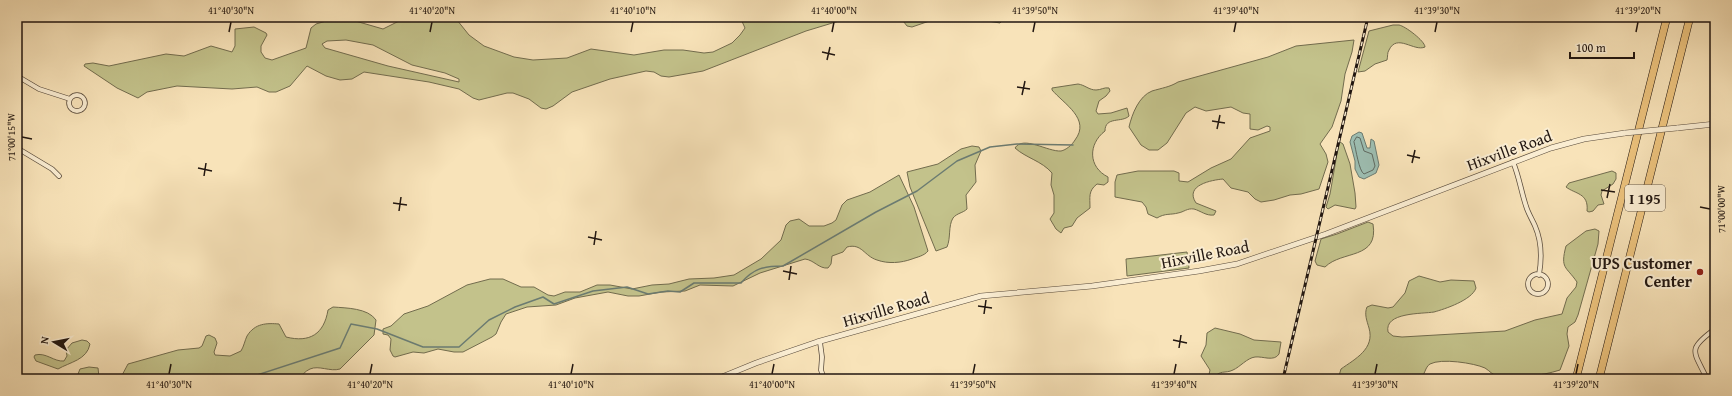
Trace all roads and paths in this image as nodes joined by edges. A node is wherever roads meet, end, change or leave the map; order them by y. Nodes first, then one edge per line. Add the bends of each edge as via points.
1 (1667, 17) edge
2 (1690, 17) edge
3 (17, 76) edge
4 (70, 100) junction
5 (1715, 124) edge
6 (17, 148) edge
7 (1513, 162) junction
8 (59, 176) dead end
9 (1539, 274) junction
10 (1715, 329) edge
11 (820, 342) junction
12 (716, 379) edge
13 (824, 379) edge
14 (1576, 379) edge
15 (1599, 379) edge
16 (1707, 379) edge

1 - 14 highway, I 195
2 - 15 highway, I 195
3 - 4 street via 39,89
4 - 4 street via 76,95 81,96 85,102 84,107 79,111 73,110 69,104
5 - 7 street, Hixville Road, bridge via 1625,133 1570,142
6 - 8 street
7 - 9 street via 1526,207 1536,227 1542,260
7 - 11 street, Hixville Road via 1326,234 1230,266 1097,285 981,296
9 - 9 street via 1532,276 1528,283 1530,290 1536,294 1543,292 1547,285 1545,278
10 - 16 street via 1700,340 1695,351 1696,359
11 - 12 street, Hixville Road
11 - 13 street via 821,370

